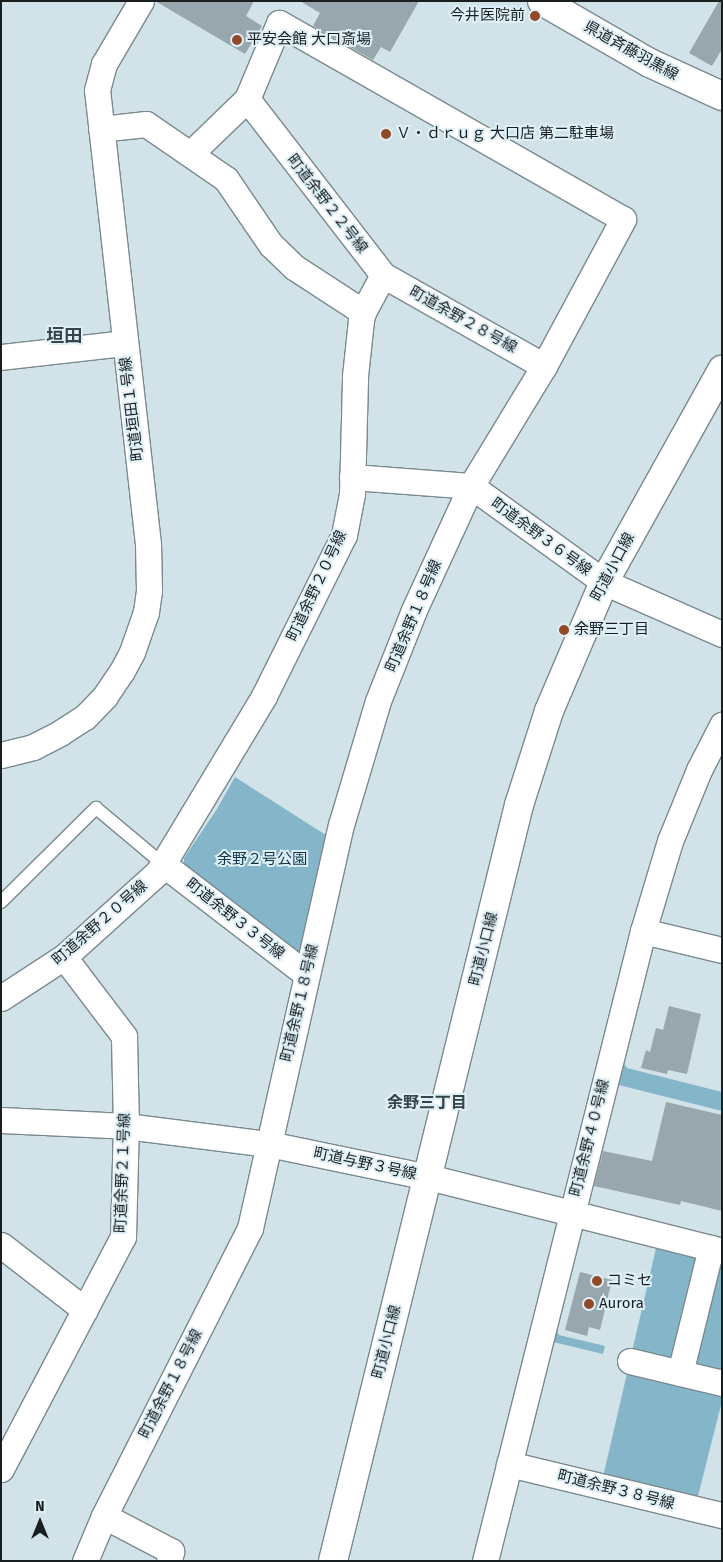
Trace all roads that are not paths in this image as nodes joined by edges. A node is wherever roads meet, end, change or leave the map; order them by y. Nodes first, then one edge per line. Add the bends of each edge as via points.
1 (141, 1) edge
2 (542, 1) edge
3 (722, 96) edge
4 (247, 99) junction
5 (100, 129) junction
6 (190, 154) junction
7 (382, 275) junction
8 (364, 312) junction
9 (124, 343) junction
10 (1, 357) edge
11 (544, 366) junction
12 (722, 370) edge
13 (352, 477) junction
14 (471, 486) junction
15 (604, 582) junction
16 (722, 634) edge
17 (722, 725) edge
18 (1, 755) edge
19 (163, 864) junction
20 (1, 902) edge
21 (643, 931) junction
22 (722, 950) edge
23 (64, 957) junction
24 (306, 974) junction
25 (1, 998) edge
26 (1, 1120) edge
27 (126, 1126) junction
28 (269, 1144) junction
29 (428, 1177) junction
30 (571, 1213) junction
31 (1, 1245) edge
32 (716, 1249) edge
33 (85, 1310) junction
34 (630, 1361) dead end
35 (680, 1373) junction
36 (722, 1383) edge
37 (509, 1464) junction
38 (1, 1470) edge
39 (722, 1515) edge
40 (104, 1516) junction
41 (86, 1561) edge
42 (168, 1561) edge
43 (333, 1561) edge
44 (485, 1561) edge

1 - 5 street, 町道垣田１号線 via 100,72 97,90
2 - 3 street, 県道斉藤羽黒線 via 650,63
4 - 6 street, 町道余野１８号線
4 - 7 street, 町道余野２２号線
4 - 11 street, 町道余野１８号線 via 279,23 623,219
5 - 6 street via 146,124
5 - 9 street, 町道垣田１号線
6 - 8 street via 226,179 271,245 294,267
7 - 8 street
7 - 11 street, 町道余野２８号線
8 - 13 street, 町道余野２０号線 via 355,376
9 - 10 street
9 - 18 street, 町道垣田１号線 via 148,544 149,592 141,631 122,671 85,717 33,747
11 - 14 street, 町道余野１８号線
12 - 15 street, 町道小口線
13 - 14 street
13 - 19 street, 町道余野２０号線 via 349,510 340,544 264,696
14 - 15 street, 町道余野３６号線
14 - 24 street, 町道余野１８号線 via 414,610 378,701 341,825
15 - 16 street, 町道余野３６号線
15 - 29 street, 町道小口線 via 548,711 519,805
17 - 21 street, 町道余野４０号線 via 699,770 670,841
19 - 20 lane via 96,808
19 - 23 street, 町道余野２０号線
19 - 24 street, 町道余野３３号線
21 - 22 street
21 - 30 street, 町道余野４０号線
23 - 25 street, 町道余野２０号線
23 - 27 street, 町道余野２１号線 via 124,1036
24 - 28 street, 町道余野１８号線
26 - 27 street, 町道与野３号線
27 - 28 street, 町道与野３号線
27 - 33 street, 町道余野２１号線 via 123,1238
28 - 29 street, 町道与野３号線
28 - 40 street, 町道余野１８号線 via 250,1228
29 - 30 street, 町道与野３号線
29 - 43 street, 町道小口線
30 - 32 street, 町道与野３号線
30 - 37 street, 町道余野４０号線
31 - 33 street
32 - 35 street
33 - 38 street, 町道余野２１号線
34 - 35 street
35 - 36 street
37 - 39 street, 町道余野３８号線
37 - 44 street, 町道余野４０号線
40 - 41 street, 町道余野１８号線
40 - 42 street via 171,1551

